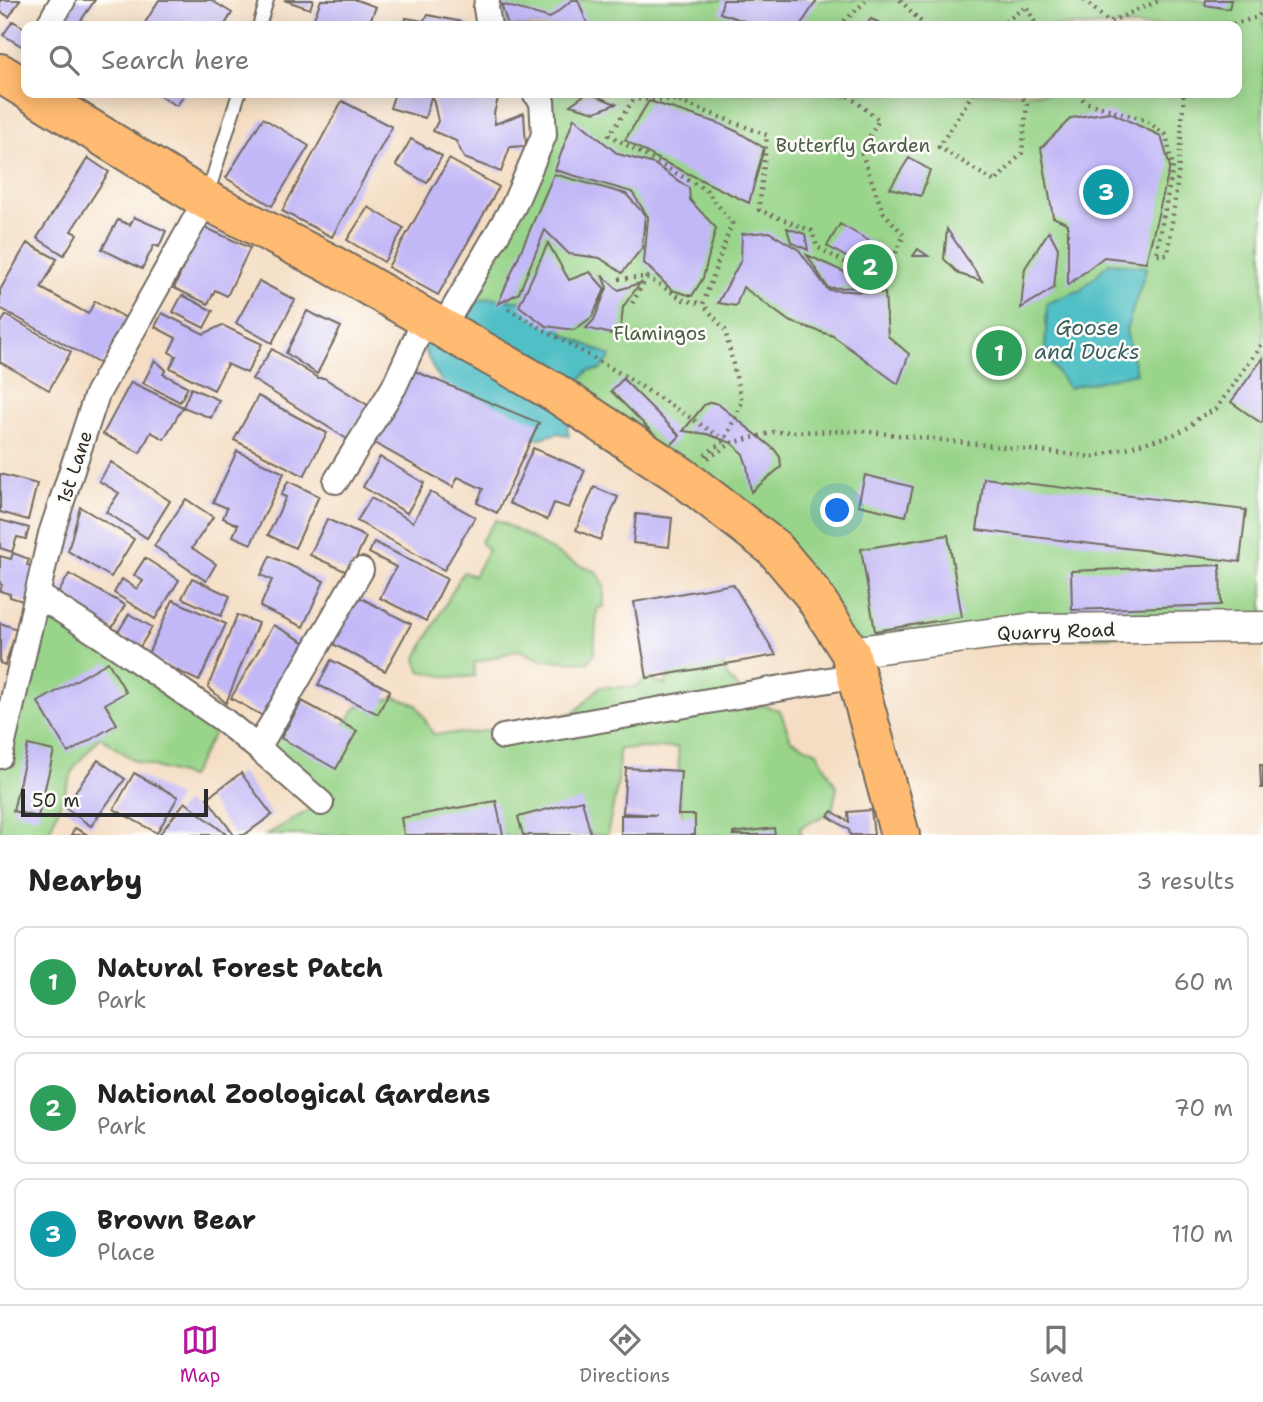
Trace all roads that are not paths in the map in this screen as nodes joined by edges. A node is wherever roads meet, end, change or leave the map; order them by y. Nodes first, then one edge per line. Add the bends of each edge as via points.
1 (63, 0) edge
2 (267, 0) edge
3 (487, 0) edge
4 (51, 21) edge
5 (261, 21) edge
6 (488, 21) edge
7 (48, 98) edge
8 (237, 98) edge
9 (539, 98) edge
10 (206, 200) junction
11 (433, 324) junction
12 (335, 481) dead end
13 (362, 570) dead end
14 (38, 595) junction
15 (1263, 627) edge
16 (853, 663) junction
17 (503, 737) dead end
18 (258, 748) junction
19 (0, 756) edge
20 (321, 803) dead end
21 (900, 835) edge

1 - 4 street
2 - 5 lane
3 - 6 street
7 - 10 main road
8 - 10 lane
9 - 11 street via 544,135 514,205
10 - 11 main road via 327,262
10 - 14 street, 1st Lane via 97,394 51,534
11 - 12 street
11 - 16 main road via 554,393 680,475 774,548 812,593
13 - 18 street
14 - 18 street
14 - 19 street, 1st Lane
15 - 16 street, Quarry Road via 1027,629
16 - 17 street
16 - 21 main road
18 - 20 street

